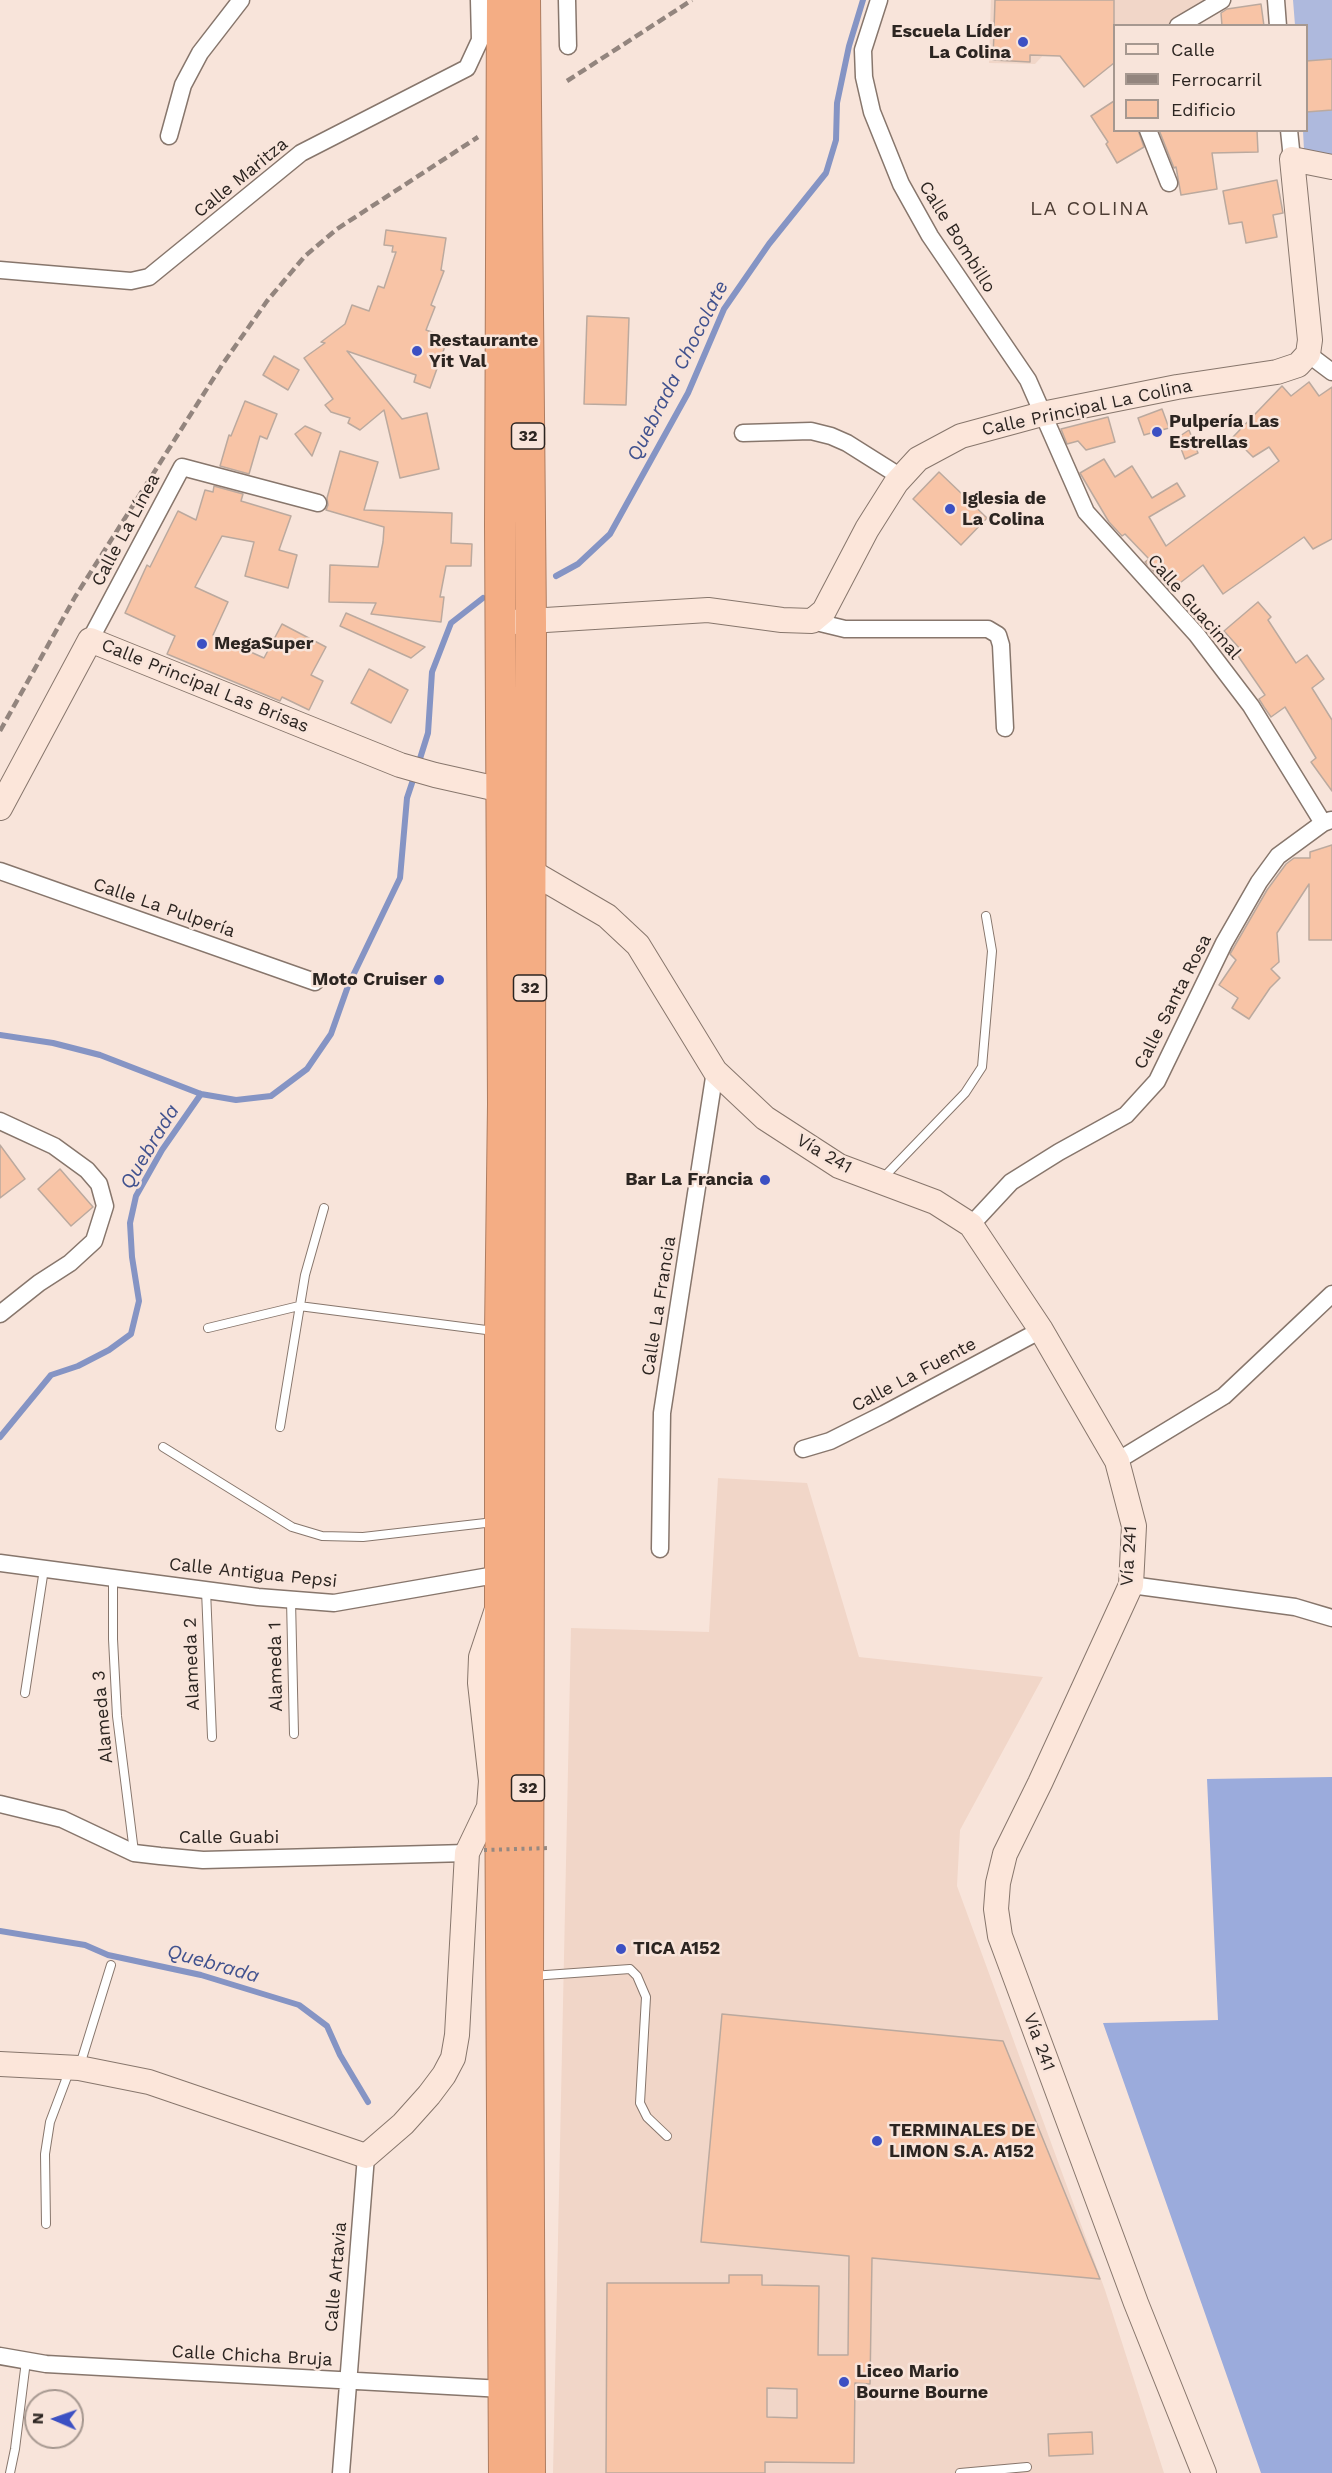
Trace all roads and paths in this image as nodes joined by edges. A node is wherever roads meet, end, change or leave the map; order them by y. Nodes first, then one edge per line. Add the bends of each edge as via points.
1 (241, 0) edge
2 (479, 0) edge
3 (502, 0) edge
4 (525, 0) edge
5 (567, 0) edge
6 (879, 0) edge
7 (1222, 0) edge
8 (1276, 0) edge
9 (1181, 24) edge
10 (1278, 24) edge
11 (568, 46) dead end
12 (1149, 132) edge
13 (1289, 132) edge
14 (169, 136) dead end
15 (1292, 159) junction
16 (1332, 167) edge
17 (1169, 183) dead end
18 (0, 270) edge
19 (1308, 354) junction
20 (1332, 372) edge
21 (1042, 414) junction
22 (743, 433) dead end
23 (901, 477) junction
24 (318, 503) dead end
25 (812, 621) junction
26 (531, 622) junction
27 (502, 623) junction
28 (90, 640) junction
29 (1005, 728) dead end
30 (502, 790) junction
31 (0, 808) edge
32 (1327, 822) edge
33 (0, 871) edge
34 (517, 872) junction
35 (986, 916) dead end
36 (315, 982) dead end
37 (715, 1071) junction
38 (0, 1121) edge
39 (879, 1182) junction
40 (324, 1208) dead end
41 (970, 1225) junction
42 (1332, 1294) edge
43 (299, 1306) junction
44 (0, 1314) edge
45 (208, 1328) dead end
46 (1041, 1330) junction
47 (500, 1331) junction
48 (280, 1427) dead end
49 (163, 1447) dead end
50 (803, 1449) dead end
51 (1117, 1461) junction
52 (501, 1522) junction
53 (660, 1549) dead end
54 (0, 1563) edge
55 (44, 1569) junction
56 (113, 1578) junction
57 (1131, 1585) junction
58 (500, 1588) junction
59 (206, 1590) junction
60 (291, 1600) junction
61 (1332, 1618) edge
62 (25, 1693) dead end
63 (294, 1734) dead end
64 (212, 1737) dead end
65 (0, 1804) edge
66 (550, 1848) dead end
67 (475, 1852) junction
68 (134, 1853) junction
69 (111, 1965) dead end
70 (528, 1976) junction
71 (0, 2064) edge
72 (75, 2068) junction
73 (667, 2136) dead end
74 (366, 2156) junction
75 (46, 2224) dead end
76 (0, 2356) edge
77 (26, 2361) junction
78 (346, 2380) junction
79 (503, 2389) junction
80 (1027, 2467) dead end
81 (10, 2473) edge
82 (340, 2473) edge
83 (504, 2473) edge
84 (531, 2473) edge
85 (960, 2473) edge
86 (1204, 2473) edge

1 - 14 street via 200,53 183,85
2 - 18 street, Calle Maritza via 480,40 467,68 301,153 150,277 131,281
3 - 27 highway, 32
4 - 26 highway, 32
5 - 11 street
6 - 21 street, Calle Bombillo via 863,50 872,112 901,184 930,236 1028,380
7 - 9 street
8 - 10 street
12 - 17 street
13 - 15 street
15 - 16 street
15 - 19 street via 1310,340
19 - 20 street
19 - 21 street, Calle Principal La Colina via 1298,365 1277,372
21 - 23 street, Calle Principal La Colina via 961,436 918,459
21 - 32 street, Calle Guacimal via 1086,512 1204,644 1251,706
22 - 23 street via 811,431 831,436
23 - 25 street, Calle Principal La Colina via 867,529 824,611
24 - 28 street, Calle La Línea via 182,467
25 - 26 street via 708,610
25 - 29 street via 845,629 988,629 998,634
26 - 27 street
26 - 34 highway, 32
27 - 30 highway, 32
28 - 30 street, Calle Principal Las Brisas via 400,765
28 - 31 street, Calle Principal Las Brisas
30 - 34 highway, 32
32 - 41 street, Calle Santa Rosa via 1278,856 1259,882 1224,943 1157,1081 1126,1115 1011,1182
33 - 36 street, Calle La Pulpería
34 - 37 street, Vía 241 via 607,916 638,945
34 - 47 highway, 32
34 - 70 highway, 32
35 - 39 lane via 992,951 981,1067 965,1093
37 - 39 street, Vía 241 via 765,1118 839,1166
37 - 53 street, Calle La Francia via 662,1413
38 - 44 street via 54,1146 87,1170 99,1184 105,1206 94,1241
39 - 41 street, Vía 241 via 935,1202
40 - 43 lane
41 - 46 street, Vía 241
42 - 51 street via 1224,1396
43 - 45 lane
43 - 47 lane
43 - 48 lane
46 - 50 street, Calle La Fuente via 884,1414 830,1441
46 - 51 street, Vía 241
47 - 52 highway, 32
49 - 52 lane via 292,1527 322,1536 363,1537
51 - 57 street, Vía 241 via 1134,1526
52 - 58 highway, 32
54 - 55 street, Calle Antigua Pepsi
55 - 56 street, Calle Antigua Pepsi
55 - 62 lane
56 - 59 street, Calle Antigua Pepsi
56 - 68 lane, Alameda 3 via 117,1716
57 - 61 street via 1295,1607
57 - 86 street, Vía 241 via 1005,1854 996,1909 1000,1936 1136,2303
58 - 60 street, Calle Antigua Pepsi via 334,1603
58 - 67 street via 481,1658 490,1781 489,1807
58 - 79 highway, 32
59 - 60 street, Calle Antigua Pepsi
59 - 64 lane, Alameda 2
60 - 63 lane, Alameda 1
65 - 68 street, Calle Guabi via 62,1819
66 - 67 path, bridge
67 - 68 street, Calle Guabi via 203,1860
67 - 74 street via 453,2058 429,2095
69 - 72 lane
70 - 73 lane via 630,1969 634,1972 646,1997 639,2103
70 - 84 highway, 32
71 - 72 street
72 - 74 street via 149,2082
72 - 75 lane via 50,2122 45,2154
74 - 78 street, Calle Artavia
76 - 77 street, Calle Chicha Bruja
77 - 78 street, Calle Chicha Bruja
77 - 81 lane
78 - 79 street, Calle Chicha Bruja
78 - 82 street, Calle Artavia
79 - 83 highway, 32
80 - 85 lane

